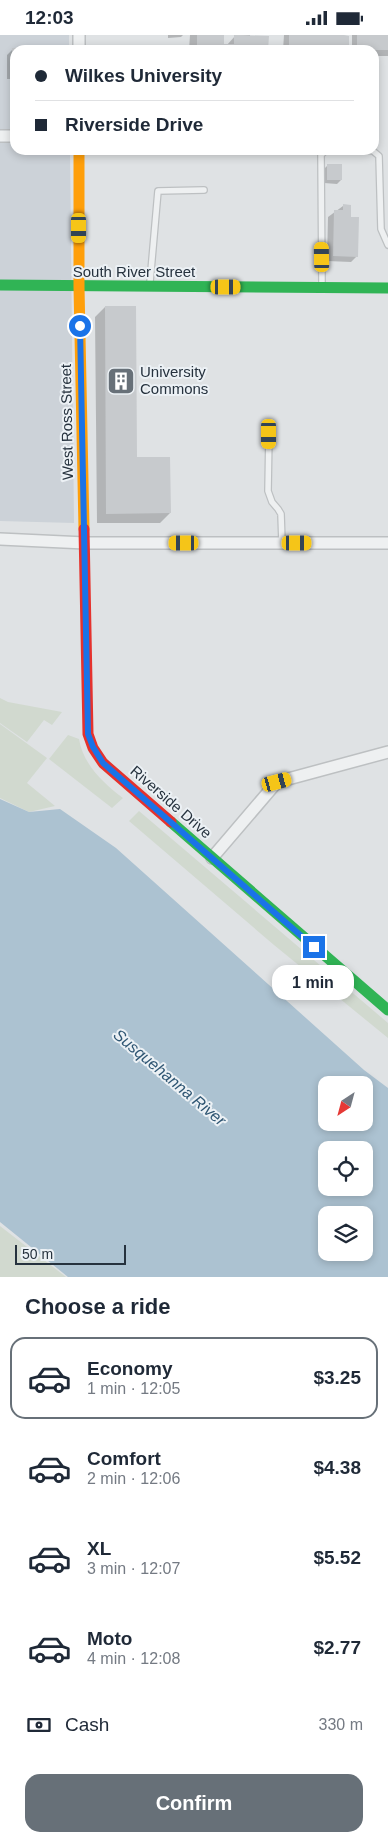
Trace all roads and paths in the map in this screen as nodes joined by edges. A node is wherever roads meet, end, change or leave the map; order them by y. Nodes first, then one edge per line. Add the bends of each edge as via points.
1 (79, 155) edge
2 (321, 155) edge
3 (378, 155) edge
4 (204, 190) dead end
5 (388, 245) edge
6 (0, 285) edge
7 (79, 287) junction
8 (150, 287) junction
9 (322, 287) junction
10 (388, 288) edge
11 (269, 434) dead end
12 (0, 539) edge
13 (85, 543) junction
14 (282, 543) junction
15 (388, 543) edge
16 (388, 752) edge
17 (212, 858) junction
18 (388, 1010) edge

1 - 7 street, West Ross Street
2 - 9 lane
3 - 5 lane via 381,229
4 - 8 lane via 158,191
6 - 7 street, South River Street
7 - 8 street, South River Street
7 - 13 street, West Ross Street
8 - 9 street, South River Street
9 - 10 street, South River Street
11 - 14 lane via 268,491 281,514
12 - 13 street
13 - 14 street
13 - 17 street, Riverside Drive via 88,734 93,747 103,763
14 - 15 street
16 - 17 street via 277,782
17 - 18 street, Riverside Drive

